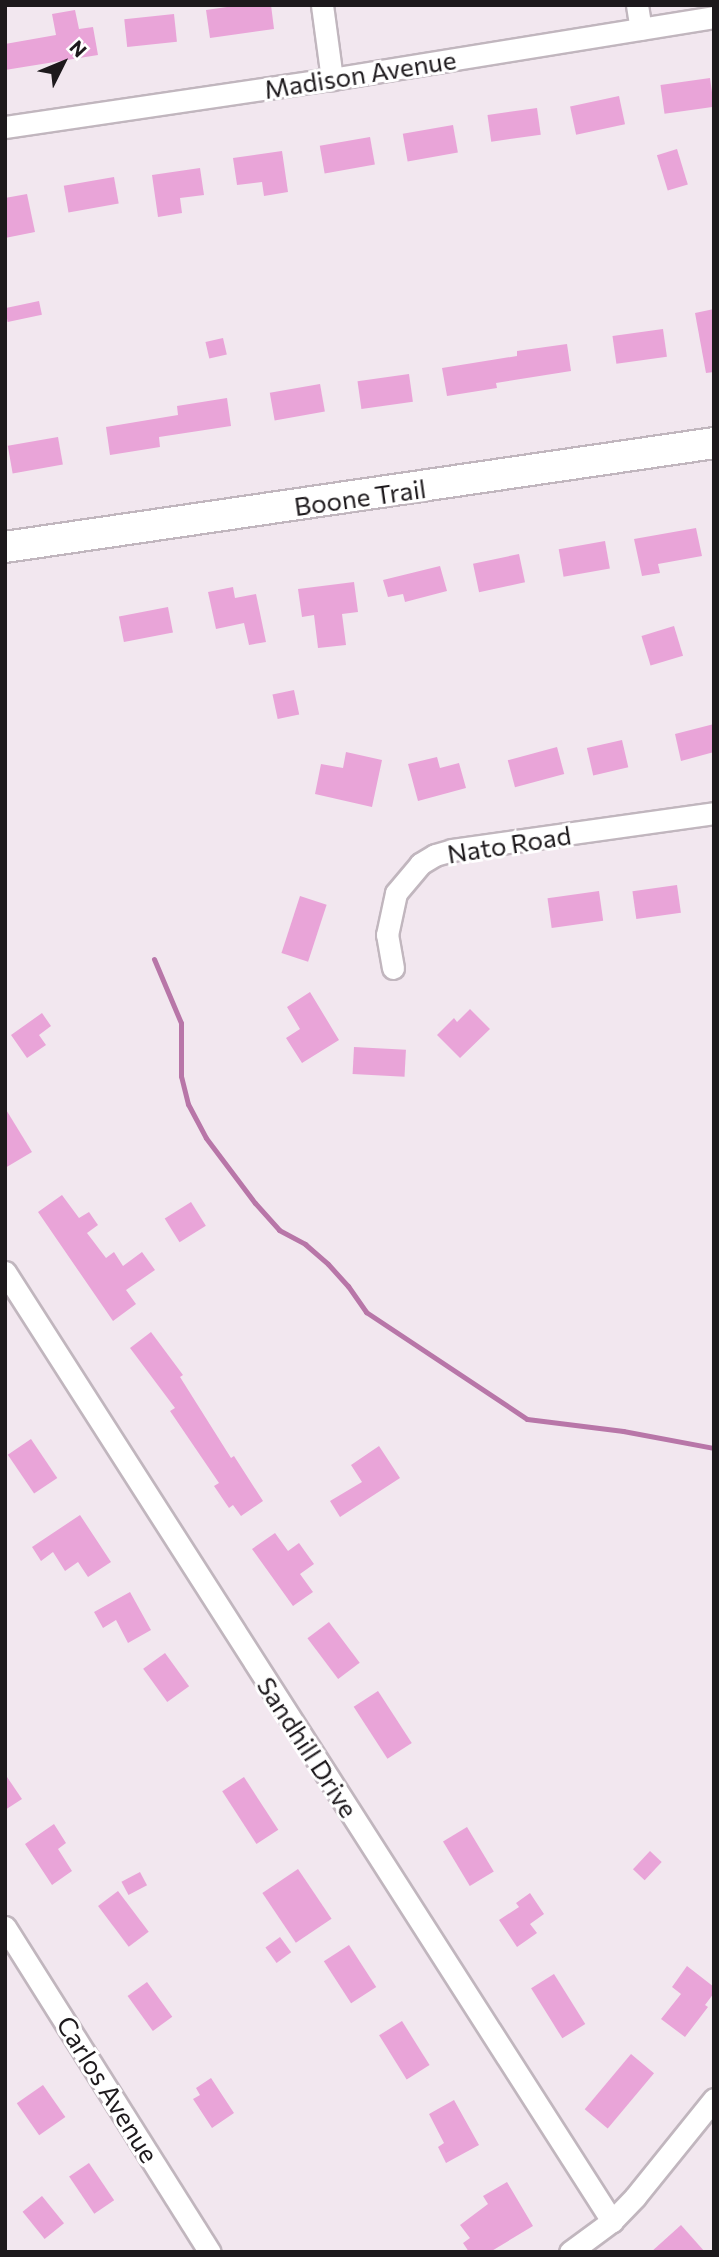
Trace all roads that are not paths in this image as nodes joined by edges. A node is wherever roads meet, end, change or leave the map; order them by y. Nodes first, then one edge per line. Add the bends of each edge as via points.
1 (322, 5) edge
2 (637, 5) edge
3 (714, 17) edge
4 (641, 29) junction
5 (332, 79) junction
6 (5, 127) edge
7 (714, 443) edge
8 (5, 547) edge
9 (714, 813) edge
10 (393, 968) dead end
11 (5, 1272) edge
12 (5, 1927) edge
13 (714, 2099) edge
14 (612, 2221) junction
15 (210, 2252) edge
16 (570, 2252) edge

1 - 5 street
2 - 4 street
3 - 4 street, Madison Avenue
4 - 5 street, Madison Avenue
5 - 6 street, Madison Avenue
7 - 8 street, Boone Trail
9 - 10 street, Nato Road via 435,855 420,864 396,893 387,935
11 - 14 street, Sandhill Drive
12 - 15 street, Carlos Avenue
13 - 14 street
14 - 16 street

